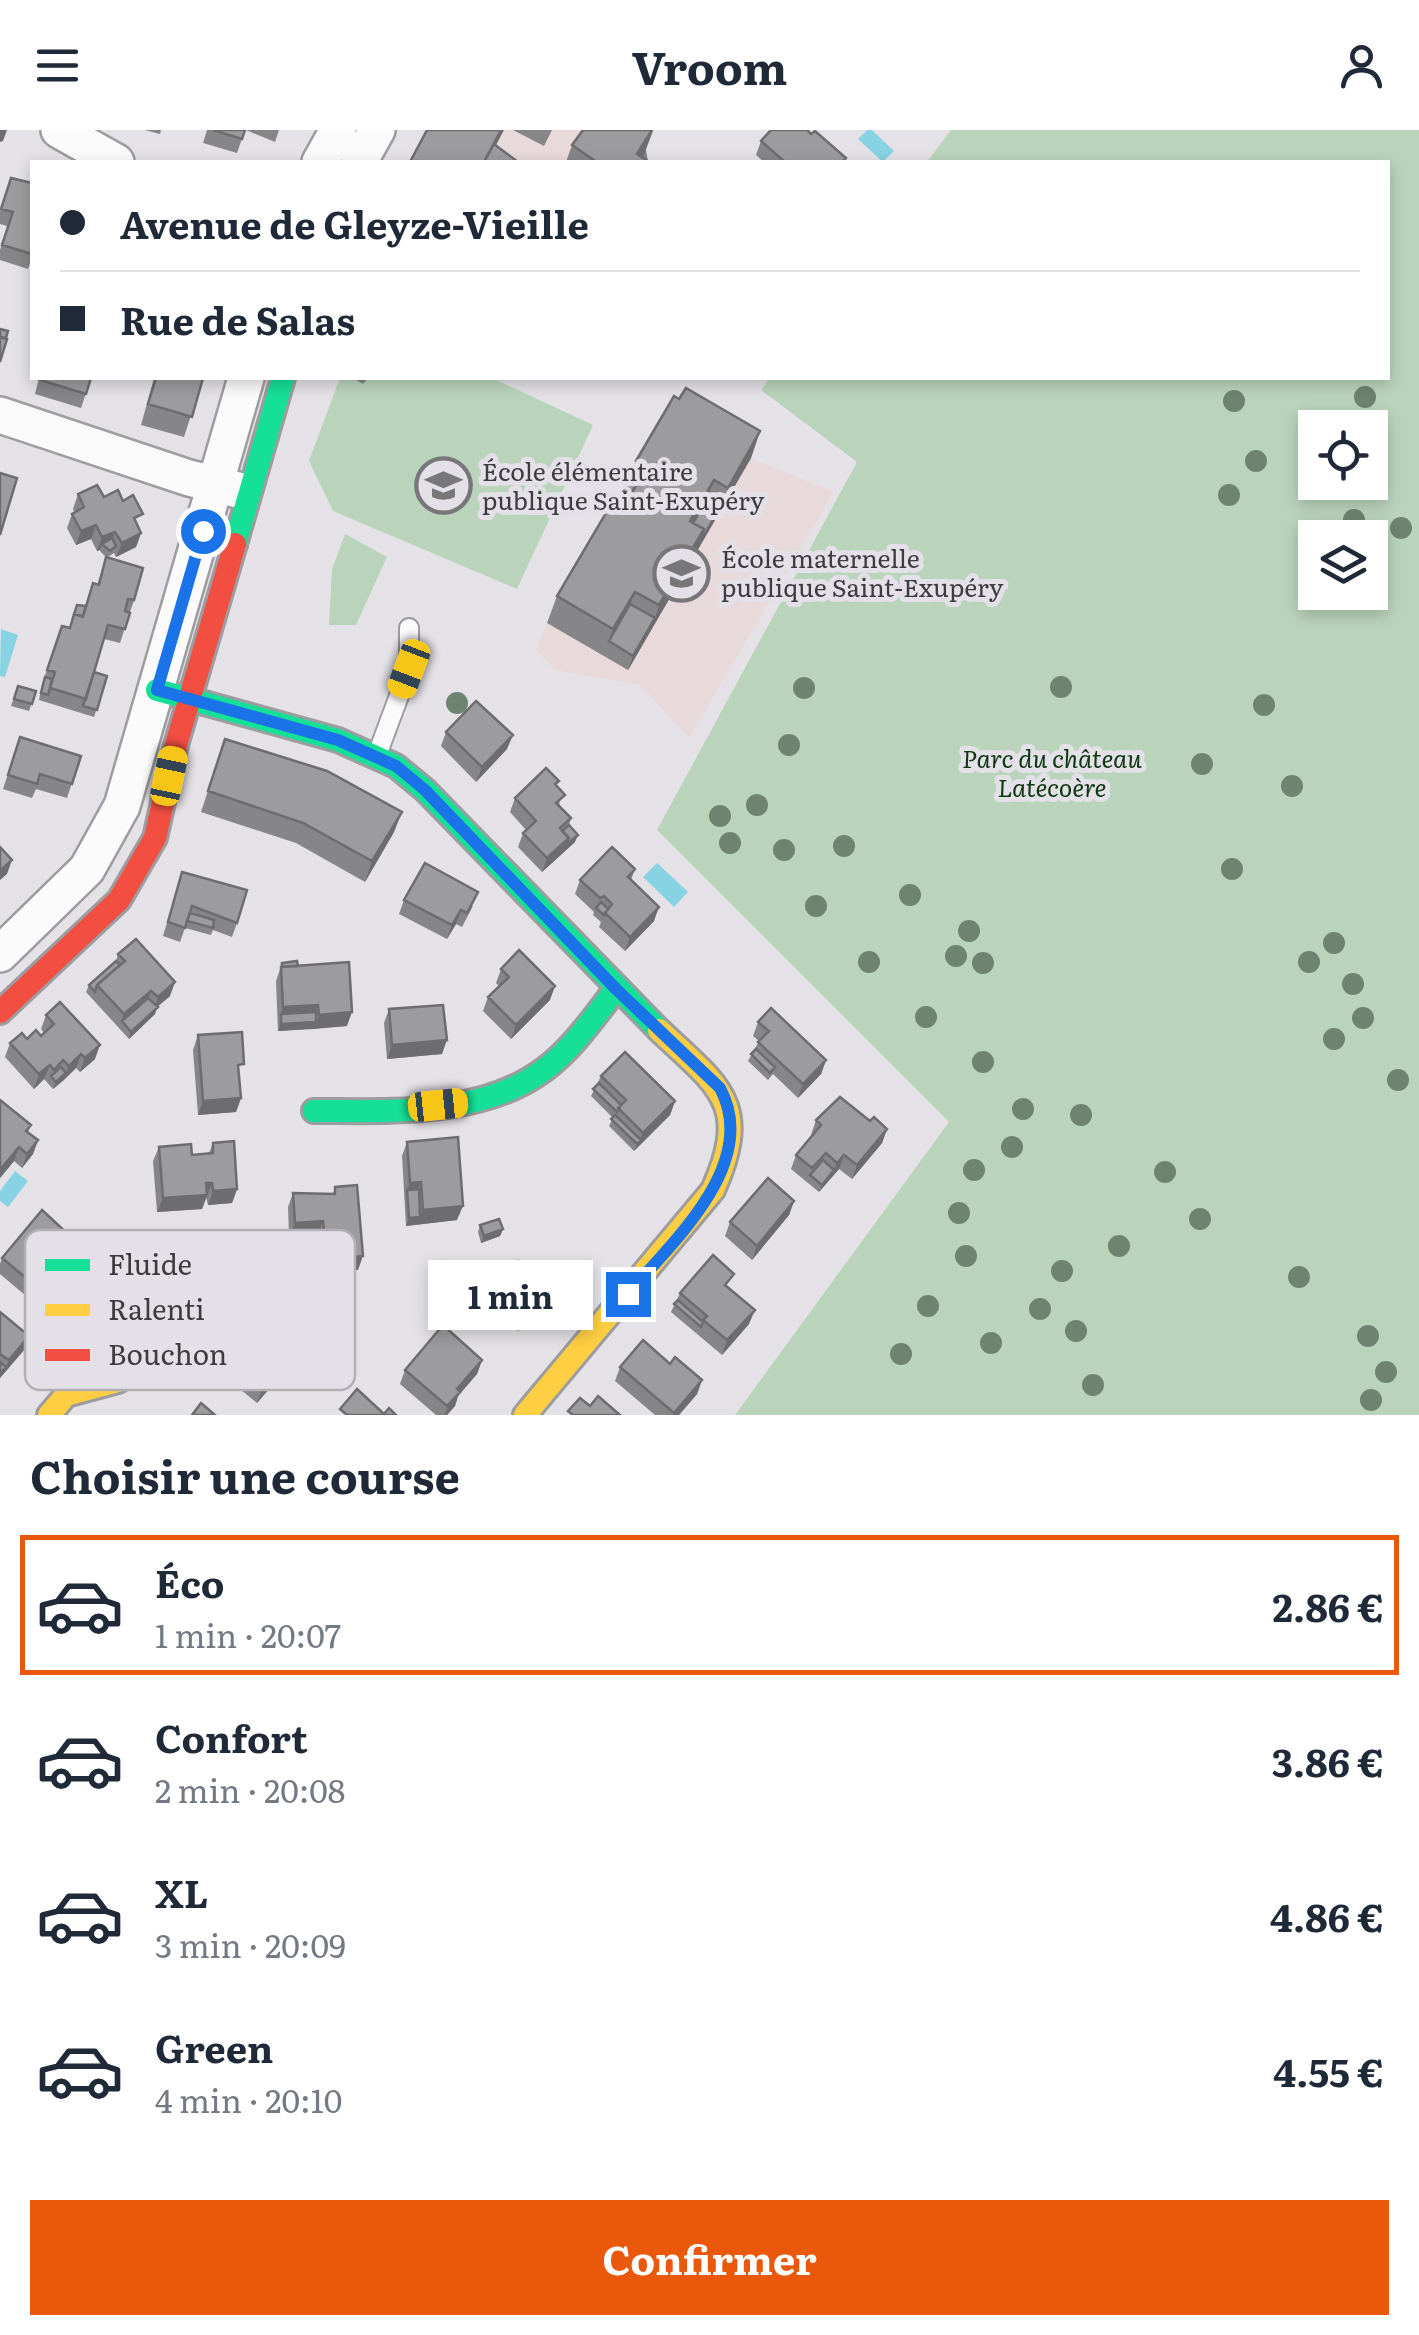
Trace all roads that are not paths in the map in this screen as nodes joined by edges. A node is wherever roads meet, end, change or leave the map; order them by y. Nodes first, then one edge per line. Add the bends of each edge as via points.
1 (59, 130) edge
2 (338, 130) edge
3 (377, 130) edge
4 (112, 160) edge
5 (321, 160) edge
6 (360, 160) edge
7 (246, 380) edge
8 (282, 380) edge
9 (0, 416) edge
10 (232, 488) junction
11 (409, 628) dead end
12 (173, 695) junction
13 (376, 755) junction
14 (0, 954) edge
15 (616, 989) junction
16 (0, 1012) edge
17 (314, 1111) dead end
18 (85, 1390) edge
19 (49, 1415) edge
20 (525, 1415) edge

1 - 4 street
2 - 5 street
3 - 6 street
7 - 10 street
8 - 10 street
9 - 10 street
10 - 12 street
11 - 13 lane via 409,669
12 - 13 street
12 - 14 street via 86,869
12 - 16 street via 155,838 118,900
13 - 15 street via 425,790
15 - 17 street via 560,1056 499,1092 430,1106
15 - 20 street via 720,1088 728,1107 724,1162 705,1203
18 - 19 street via 66,1395

